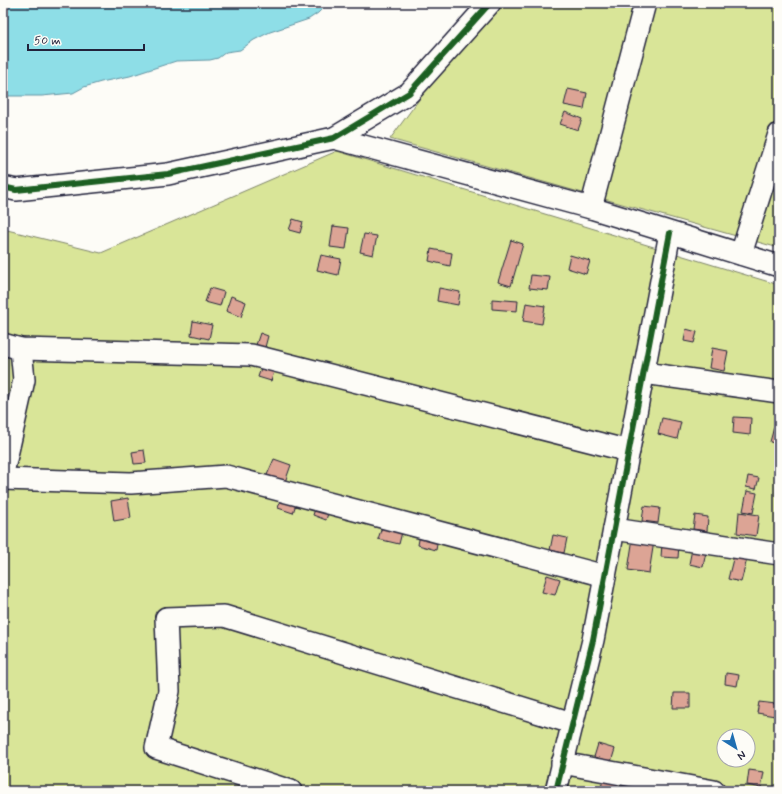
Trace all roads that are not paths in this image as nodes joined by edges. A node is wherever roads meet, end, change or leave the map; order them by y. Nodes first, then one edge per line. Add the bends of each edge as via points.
1 (490, 3) edge
2 (645, 3) edge
3 (779, 134) edge
4 (334, 138) junction
5 (3, 188) edge
6 (591, 208) junction
7 (670, 233) junction
8 (741, 254) junction
9 (779, 266) edge
10 (12, 346) edge
11 (644, 373) junction
12 (779, 392) edge
13 (629, 451) junction
14 (3, 473) edge
15 (3, 479) edge
16 (614, 529) junction
17 (779, 554) edge
18 (605, 576) junction
19 (572, 723) junction
20 (562, 763) junction
21 (292, 791) edge
22 (556, 791) edge
23 (714, 791) edge

1 - 4 street via 409,93
2 - 6 street
3 - 8 street
4 - 5 street via 168,174 16,190
4 - 6 street
6 - 7 street
7 - 8 street
7 - 11 street
8 - 9 street
10 - 13 street via 251,355
10 - 14 street via 24,380
11 - 12 street
11 - 13 street
13 - 16 street
15 - 18 street via 131,483 226,476
16 - 17 street
16 - 18 street
18 - 19 street via 593,640
19 - 20 street
19 - 21 street via 224,616 166,618 169,691 156,748
20 - 22 street
20 - 23 street

